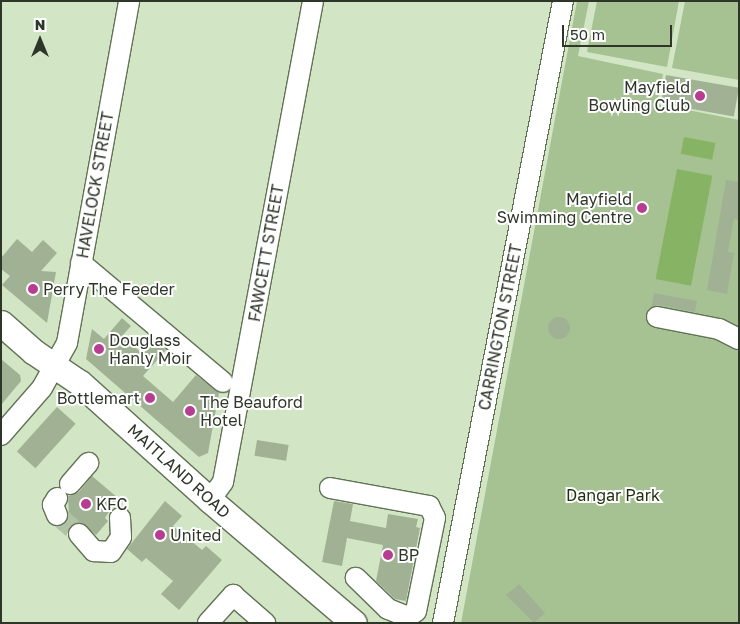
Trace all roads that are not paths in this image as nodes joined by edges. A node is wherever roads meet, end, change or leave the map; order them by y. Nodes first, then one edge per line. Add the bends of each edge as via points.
1 (129, 1) edge
2 (313, 1) edge
3 (562, 1) edge
4 (81, 263) junction
5 (657, 317) dead end
6 (1, 324) edge
7 (739, 340) edge
8 (55, 365) junction
9 (224, 382) dead end
10 (1, 435) edge
11 (88, 464) dead end
12 (330, 488) dead end
13 (61, 499) dead end
14 (210, 500) junction
15 (120, 518) dead end
16 (79, 534) tunnel mouth
17 (356, 578) dead end
18 (208, 623) edge
19 (265, 623) edge
20 (354, 623) edge
21 (443, 623) edge

1 - 4 street, HAVELOCK STREET
2 - 14 street, FAWCETT STREET via 224,482
3 - 21 street, CARRINGTON STREET
4 - 8 street, HAVELOCK STREET via 67,343
4 - 9 street
5 - 7 street via 720,329
6 - 8 main road, MAITLAND ROAD
8 - 10 street, HAVELOCK STREET via 42,388
8 - 14 main road, MAITLAND ROAD via 137,432
11 - 13 street
12 - 17 street via 429,506 435,518 416,611 408,617 388,609
14 - 20 main road, MAITLAND ROAD
15 - 16 street via 121,537 111,552 94,552
18 - 19 street via 233,595

